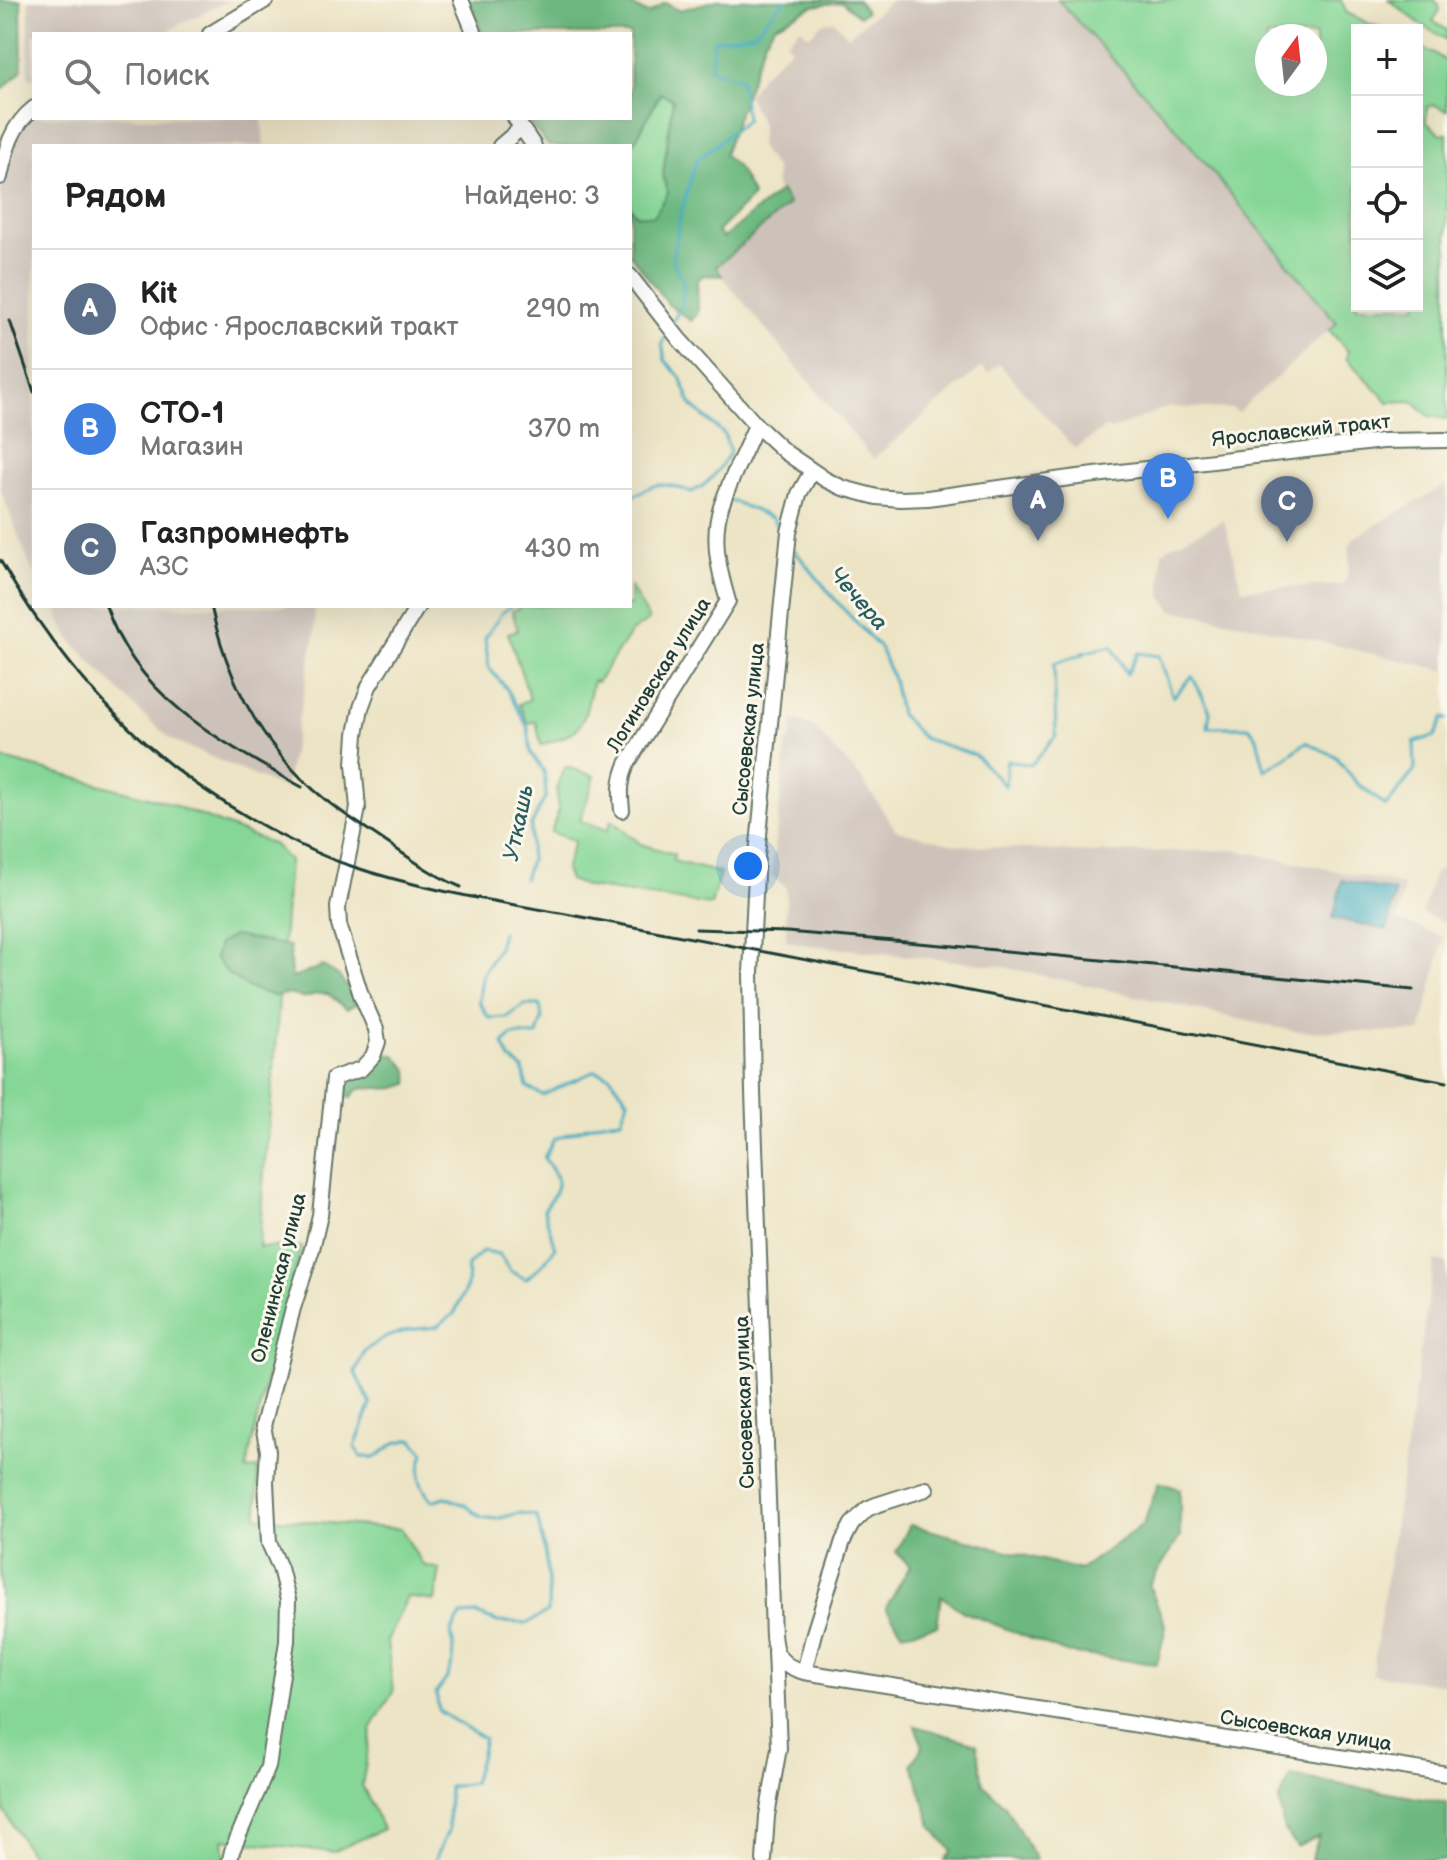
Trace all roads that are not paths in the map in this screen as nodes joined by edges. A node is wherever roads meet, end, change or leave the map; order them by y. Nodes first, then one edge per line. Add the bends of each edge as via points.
1 (266, 0) edge
2 (461, 0) edge
3 (213, 32) edge
4 (474, 32) edge
5 (32, 110) edge
6 (518, 123) edge
7 (502, 144) edge
8 (533, 144) edge
9 (0, 177) edge
10 (632, 279) edge
11 (756, 425) junction
12 (1447, 440) edge
13 (812, 471) junction
14 (417, 608) edge
15 (622, 810) dead end
16 (926, 1489) dead end
17 (775, 1647) junction
18 (800, 1671) junction
19 (777, 1692) junction
20 (1447, 1774) edge
21 (231, 1856) edge
22 (764, 1860) edge

1 - 3 street
2 - 4 street
5 - 9 street via 11,136
6 - 7 street
6 - 8 street
10 - 11 street, Ярославский тракт
11 - 13 street, Ярославский тракт
11 - 15 street, Логиновская улица via 717,528 728,601 627,764 621,777
12 - 13 street, Ярославский тракт via 1382,441 928,498 859,493
13 - 17 street, Сысоевская улица via 799,494 789,532 757,855 751,972
14 - 21 street, Оленинская улица via 369,686 356,734 358,808 339,925 378,1042 361,1069 334,1078 320,1215 263,1426 269,1543 288,1600 287,1641 268,1767
16 - 18 street via 867,1509 852,1524
17 - 18 street via 784,1664
17 - 19 street, Сысоевская улица
18 - 19 street via 787,1673
18 - 20 street, Сысоевская улица
19 - 22 street, Сысоевская улица via 779,1748

